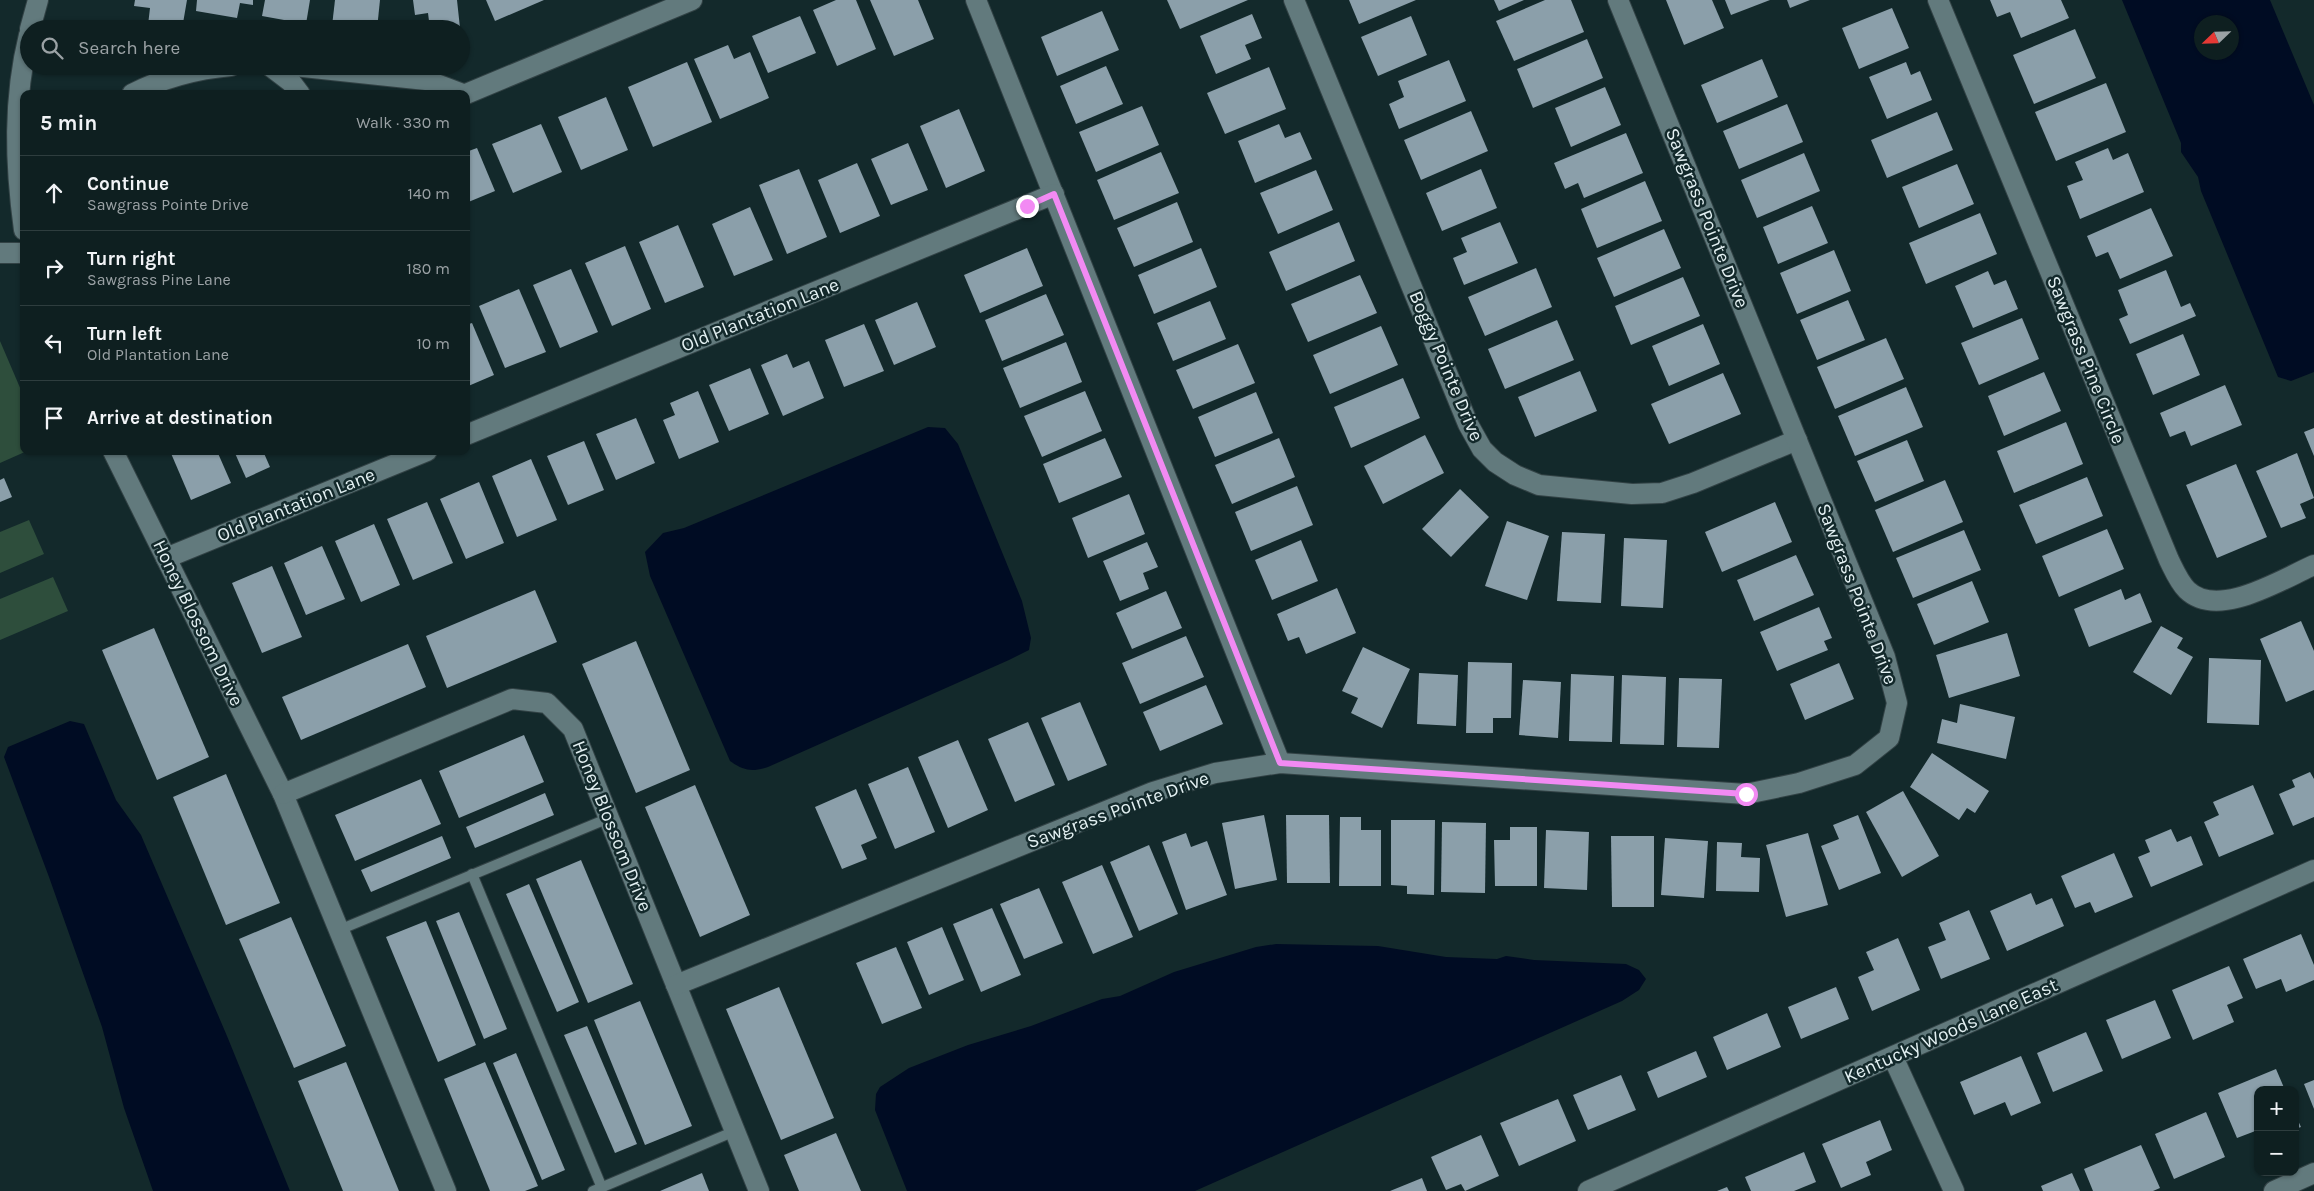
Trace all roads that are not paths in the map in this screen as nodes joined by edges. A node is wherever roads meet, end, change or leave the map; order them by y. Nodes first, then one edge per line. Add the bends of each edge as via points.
1 (38, 0) edge
2 (692, 0) edge
3 (976, 0) edge
4 (1294, 0) edge
5 (1618, 0) edge
6 (1938, 0) edge
7 (32, 20) edge
8 (21, 75) edge
9 (28, 75) edge
10 (181, 75) edge
11 (282, 75) edge
12 (379, 75) edge
13 (34, 90) edge
14 (140, 90) edge
15 (297, 90) edge
16 (454, 90) edge
17 (470, 92) edge
18 (13, 180) edge
19 (1054, 194) junction
20 (20, 212) edge
21 (20, 253) edge
22 (0, 254) edge
23 (470, 433) edge
24 (1797, 440) junction
25 (116, 455) edge
26 (417, 455) edge
27 (166, 558) junction
28 (2314, 565) edge
29 (1280, 763) junction
30 (283, 794) junction
31 (609, 818) junction
32 (2314, 870) edge
33 (472, 874) junction
34 (339, 930) junction
35 (676, 985) junction
36 (1893, 1057) junction
37 (735, 1131) junction
38 (2314, 1173) edge
39 (598, 1189) edge
40 (446, 1191) edge
41 (759, 1191) edge
42 (1588, 1191) edge
43 (1954, 1191) edge
44 (2274, 1191) edge

1 - 7 street
2 - 17 street
3 - 19 street
4 - 24 street, Boggy Pointe Drive via 1468,424 1482,449 1494,462 1539,485 1632,494 1662,493
5 - 24 street, Sawgrass Pointe Drive
6 - 28 street, Sawgrass Pine Circle via 2178,577 2198,598 2234,600
8 - 18 street
9 - 13 street
10 - 14 street via 157,81
11 - 15 street
12 - 16 street via 426,80
18 - 20 street
19 - 23 street, Old Plantation Lane
19 - 29 street
21 - 22 street
24 - 29 street, Sawgrass Pointe Drive via 1885,656 1897,703 1889,738 1855,765 1799,783 1746,794
25 - 27 street, Honey Blossom Drive
26 - 27 street, Old Plantation Lane
27 - 30 street, Honey Blossom Drive
29 - 35 street, Sawgrass Pointe Drive via 1215,773 1153,792
30 - 31 street, Honey Blossom Drive via 512,699 547,703 573,729
30 - 34 street, Honey Blossom Drive
31 - 33 lane
31 - 35 street, Honey Blossom Drive
32 - 36 street, Kentucky Woods Lane East
33 - 34 lane
33 - 39 lane
34 - 40 street, Honey Blossom Drive
35 - 37 street, Honey Blossom Drive
36 - 42 street, Kentucky Woods Lane East
36 - 43 street
37 - 39 lane
37 - 41 street, Honey Blossom Drive
38 - 44 street

